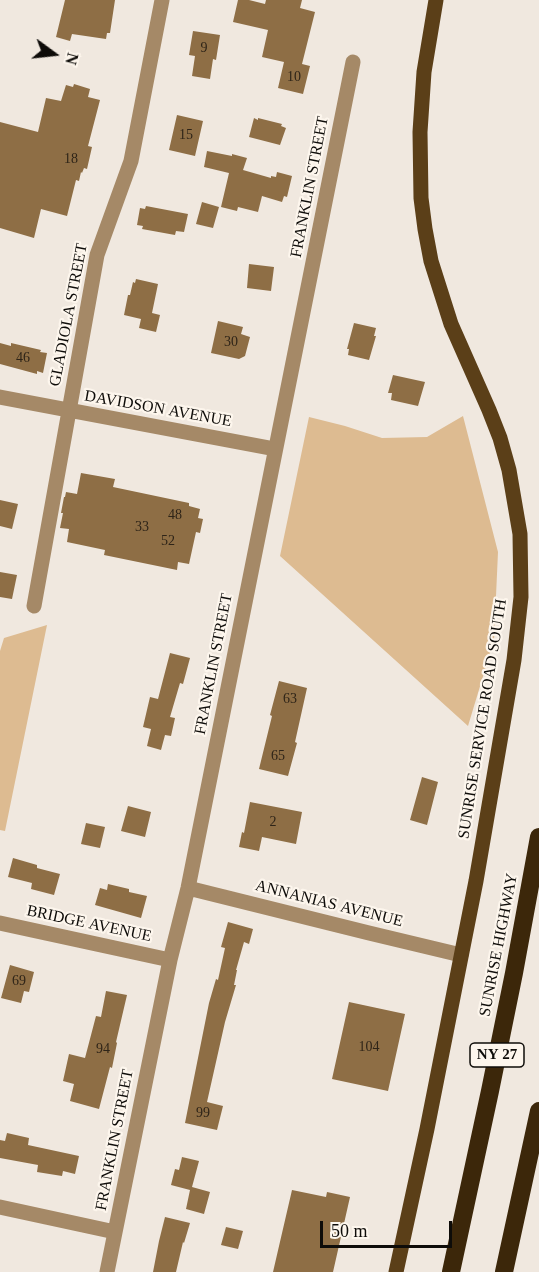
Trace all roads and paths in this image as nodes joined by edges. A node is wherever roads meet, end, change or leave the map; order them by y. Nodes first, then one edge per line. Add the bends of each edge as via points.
1 (162, 0) edge
2 (436, 0) edge
3 (353, 62) dead end
4 (0, 398) edge
5 (70, 411) junction
6 (275, 449) junction
7 (34, 606) dead end
8 (539, 837) edge
9 (188, 888) junction
10 (0, 923) edge
11 (461, 955) junction
12 (170, 960) junction
13 (539, 1111) edge
14 (0, 1207) edge
15 (115, 1232) junction
16 (107, 1272) edge
17 (396, 1272) edge
18 (451, 1272) edge
19 (504, 1272) edge

1 - 5 street, GLADIOLA STREET via 131,160 97,255
2 - 11 main road, SUNRISE SERVICE ROAD SOUTH via 424,72 420,132 425,230 451,324 500,438 520,534 521,564 514,660
3 - 6 street, FRANKLIN STREET
4 - 5 street, DAVIDSON AVENUE
5 - 6 street, DAVIDSON AVENUE
5 - 7 street, GLADIOLA STREET
6 - 9 street, FRANKLIN STREET
8 - 18 highway, SUNRISE HIGHWAY / NY 27
9 - 11 street, ANNANIAS AVENUE
9 - 12 street, FRANKLIN STREET
10 - 12 street, BRIDGE AVENUE
11 - 17 main road, SUNRISE SERVICE ROAD SOUTH
12 - 15 street, FRANKLIN STREET
13 - 19 highway
14 - 15 street
15 - 16 street, FRANKLIN STREET

